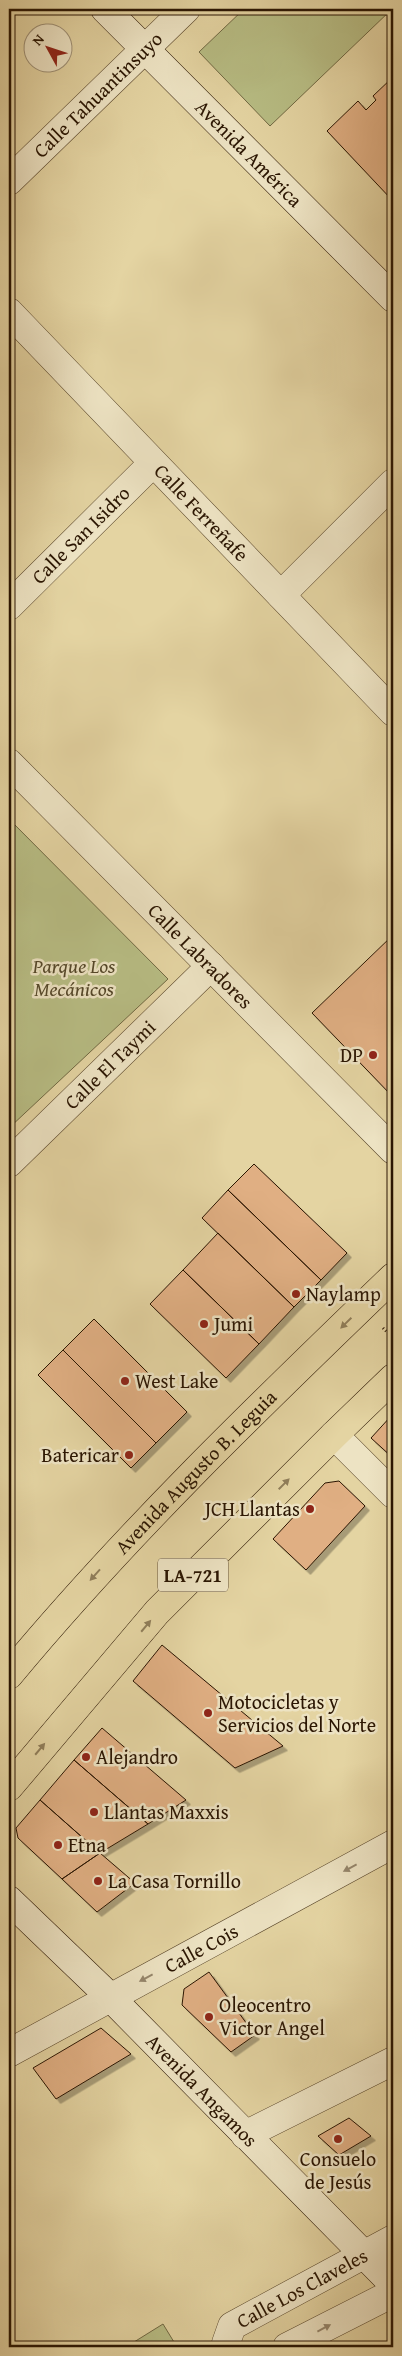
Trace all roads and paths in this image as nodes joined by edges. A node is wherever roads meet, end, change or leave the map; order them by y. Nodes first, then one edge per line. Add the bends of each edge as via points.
1 (105, 9) edge
2 (186, 9) edge
3 (145, 48) junction
4 (9, 181) edge
5 (393, 298) edge
6 (9, 312) edge
7 (153, 462) junction
8 (393, 483) edge
9 (281, 595) junction
10 (9, 606) edge
11 (393, 712) edge
12 (9, 763) edge
13 (211, 966) junction
14 (393, 1150) edge
15 (9, 1162) edge
16 (393, 1277) edge
17 (393, 1378) edge
18 (334, 1435) junction
19 (393, 1494) edge
20 (9, 1675) edge
21 (9, 1786) edge
22 (393, 1844) edge
23 (9, 1900) edge
24 (110, 1997) junction
25 (9, 2053) edge
26 (393, 2061) edge
27 (245, 2135) junction
28 (393, 2239) edge
29 (364, 2255) junction
30 (393, 2284) edge
31 (393, 2293) edge
32 (228, 2347) edge
33 (287, 2347) edge

1 - 3 street, Avenida América
2 - 3 street, Calle Tahuantinsuyo
3 - 4 street, Calle Tahuantinsuyo
3 - 5 street, Avenida América
6 - 7 street, Calle Ferreñafe
7 - 9 street, Calle Ferreñafe
7 - 10 street, Calle San Isidro
8 - 9 street
9 - 11 street, Calle Ferreñafe
12 - 13 street, Calle Labradores
13 - 14 street, Calle Labradores
13 - 15 street, Calle El Taymi
16 -> 20 main road, Avenida Augusto B. Leguia via 126,1542 65,1607
17 - 18 main road, LA-721
18 - 19 street
21 -> 18 main road, LA-721 via 157,1612
22 -> 24 street, Calle Cois
23 - 24 street, Avenida Angamos
24 - 25 street, Calle Cois
24 - 27 street, Avenida Angamos
26 - 27 street
27 - 29 street, Avenida Angamos
28 - 29 street, Calle Los Claveles
29 - 30 street, Avenida Angamos
29 - 32 street, Calle Los Claveles via 232,2326 226,2343
33 -> 31 street

